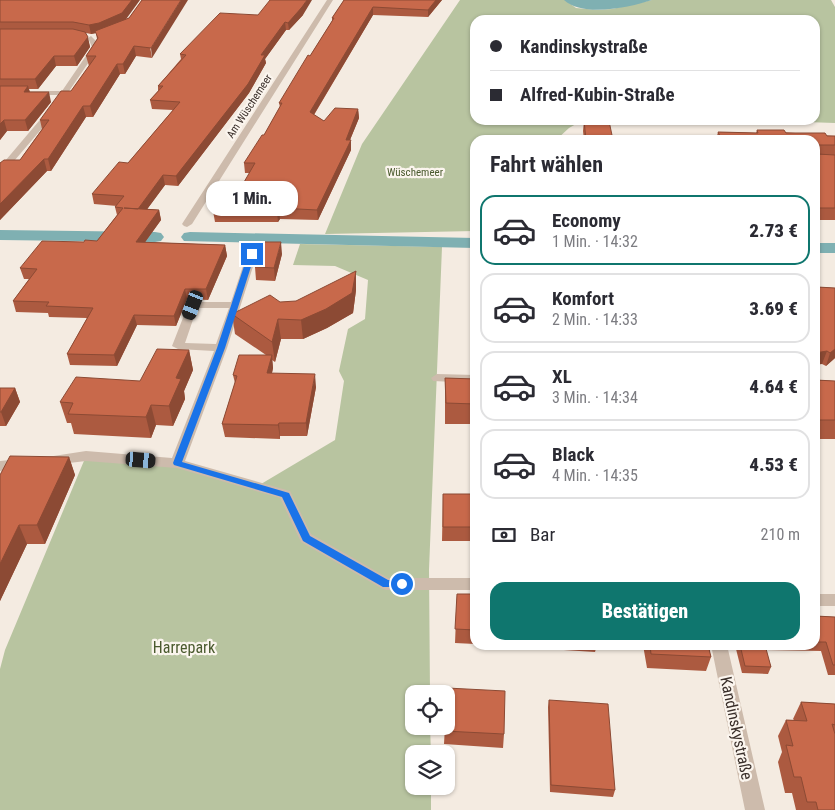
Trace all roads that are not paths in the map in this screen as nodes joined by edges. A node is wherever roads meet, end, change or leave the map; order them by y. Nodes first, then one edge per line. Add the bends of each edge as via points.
1 (330, 0) edge
2 (90, 37) edge
3 (0, 93) edge
4 (64, 93) junction
5 (3, 165) edge
6 (0, 172) edge
7 (187, 224) dead end
8 (252, 254) dead end
9 (236, 305) junction
10 (221, 348) junction
11 (437, 378) dead end
12 (470, 379) edge
13 (177, 463) junction
14 (2, 470) edge
15 (470, 584) edge
16 (820, 600) edge
17 (835, 600) edge
18 (721, 650) edge
19 (755, 810) edge

1 - 7 street, Am Wüschemeer
2 - 4 street via 95,47
3 - 4 street
4 - 5 street
5 - 6 street
8 - 9 street
9 - 10 street
9 - 10 street via 193,305 178,346
10 - 13 street
11 - 12 street
13 - 14 street via 86,456
13 - 15 street via 286,495 306,538 386,584
16 - 17 street
18 - 19 street, Kandinskystraße

